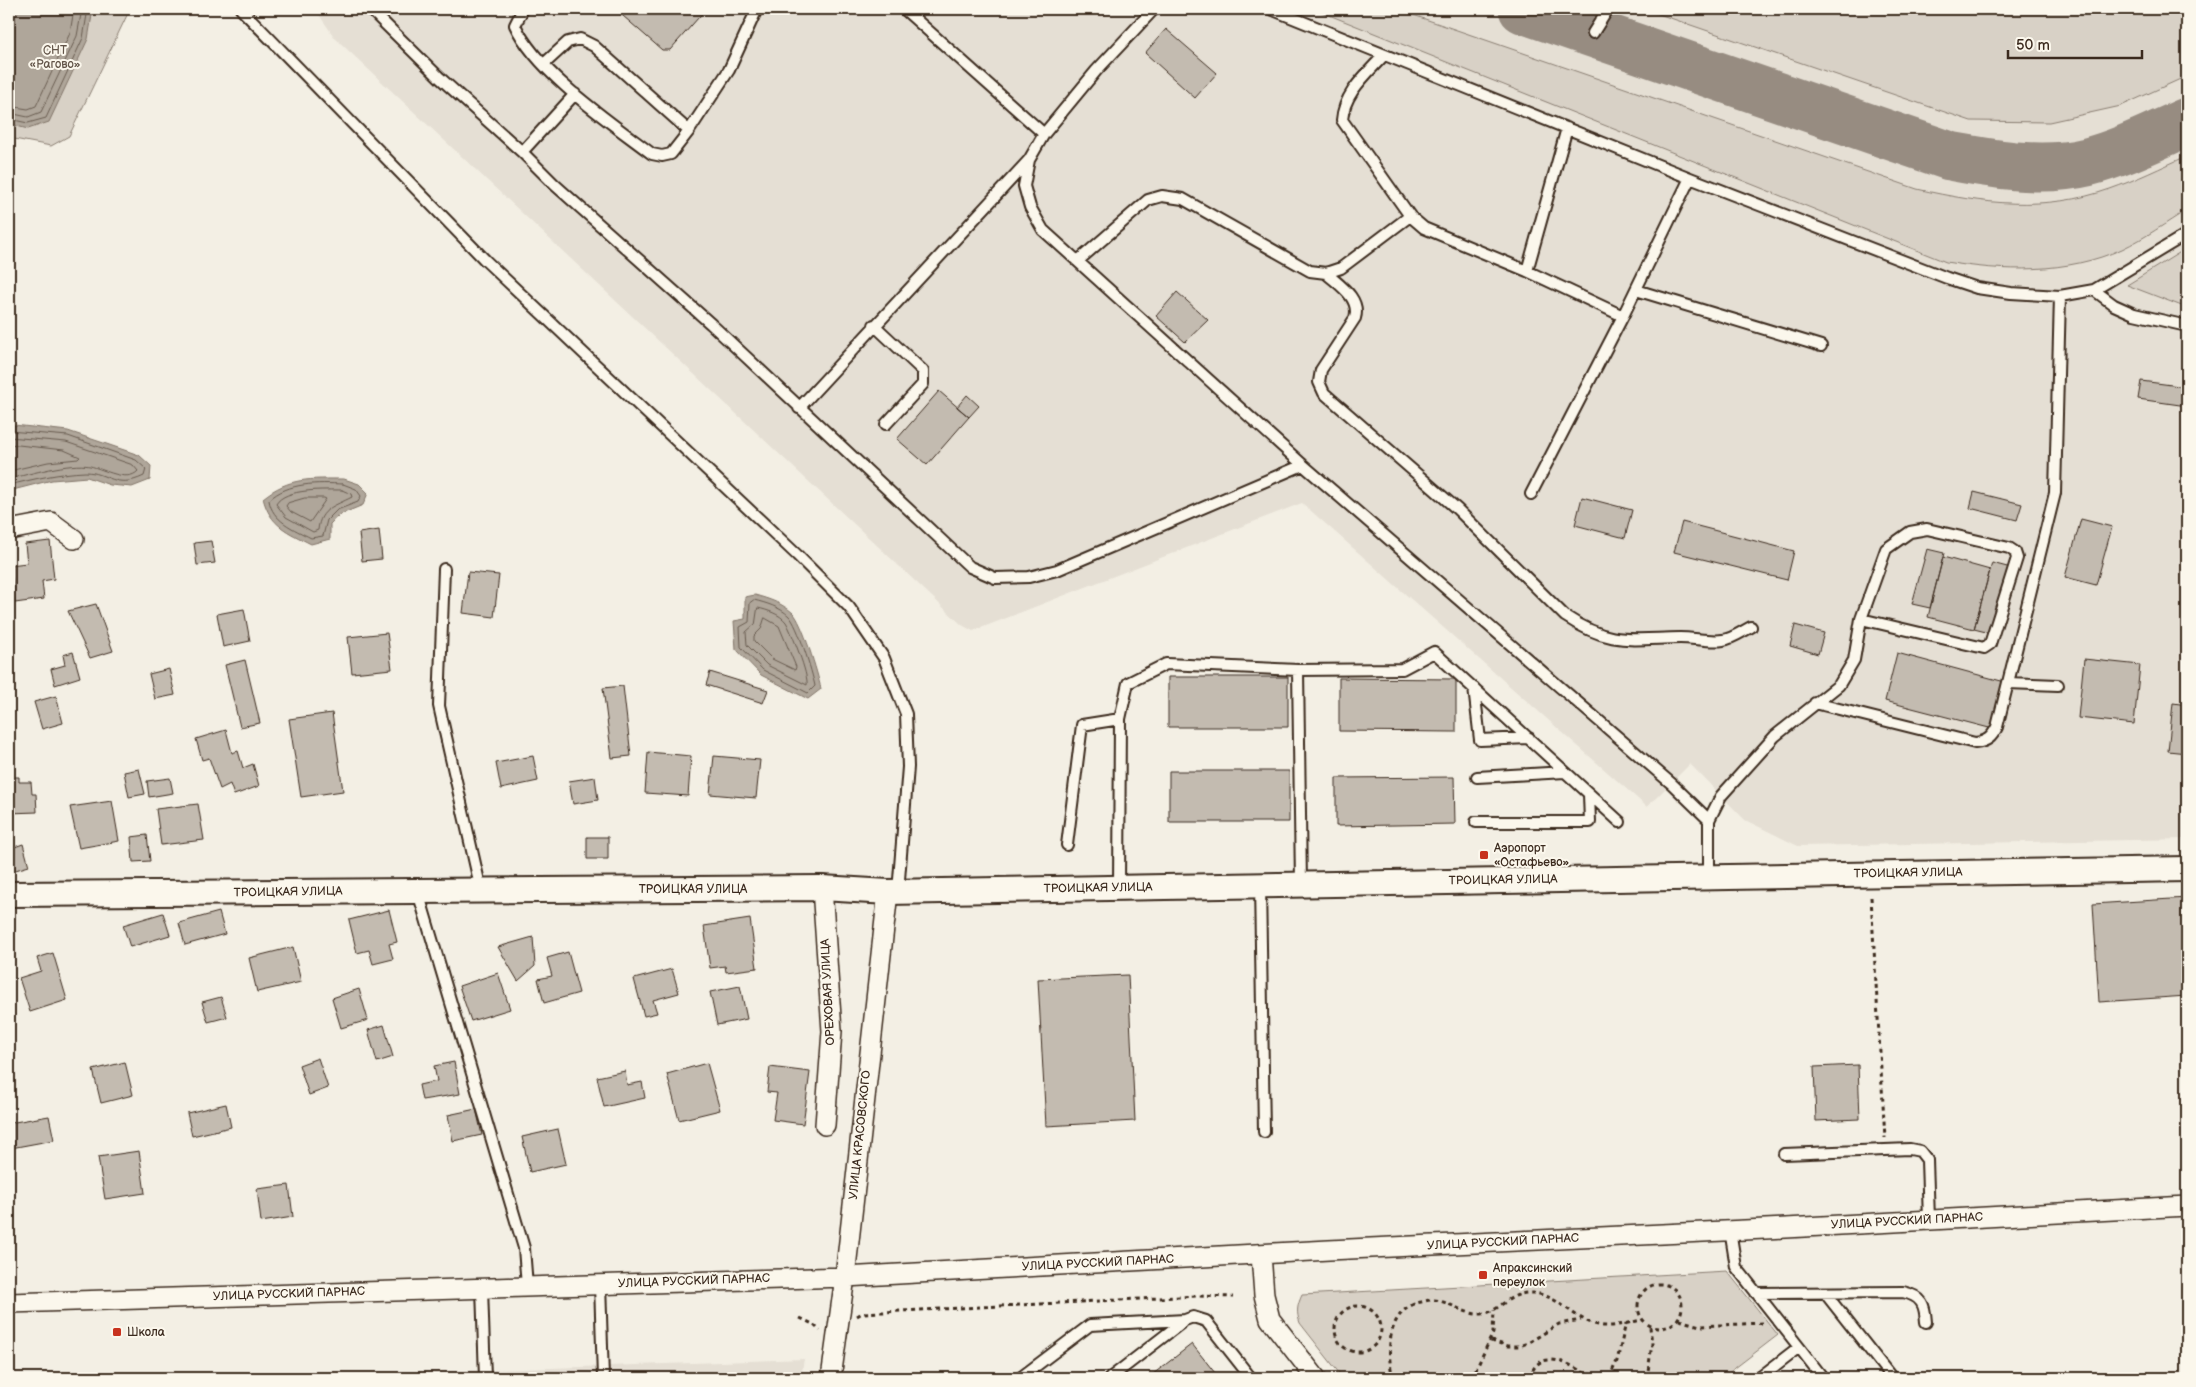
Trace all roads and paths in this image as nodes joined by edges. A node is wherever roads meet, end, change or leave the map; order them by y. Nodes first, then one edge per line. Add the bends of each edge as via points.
1 (241, 9) edge
2 (370, 9) edge
3 (522, 9) edge
4 (758, 9) edge
5 (1154, 9) edge
6 (1271, 9) edge
7 (1608, 9) edge
8 (911, 11) edge
9 (1593, 33) dead end
10 (1384, 55) junction
11 (544, 64) junction
12 (575, 94) junction
13 (1567, 128) junction
14 (689, 131) junction
15 (1044, 134) junction
16 (522, 152) junction
17 (1029, 160) junction
18 (1690, 178) junction
19 (1410, 216) junction
20 (2187, 234) edge
21 (1079, 260) junction
22 (1527, 271) junction
23 (1326, 273) junction
24 (1636, 290) junction
25 (2094, 290) junction
26 (2060, 296) junction
27 (1623, 316) junction
28 (874, 326) junction
29 (2187, 326) edge
30 (1821, 346) dead end
31 (799, 408) junction
32 (886, 424) dead end
33 (1303, 464) junction
34 (1531, 494) dead end
35 (9, 530) edge
36 (74, 539) dead end
37 (444, 569) dead end
38 (1861, 619) junction
39 (1751, 627) dead end
40 (1298, 670) junction
41 (2008, 683) junction
42 (2058, 685) dead end
43 (1474, 688) junction
44 (1816, 703) junction
45 (1120, 719) junction
46 (1529, 738) junction
47 (1565, 772) junction
48 (1477, 777) dead end
49 (1589, 794) junction
50 (1708, 820) junction
51 (1476, 822) dead end
52 (1620, 822) dead end
53 (1067, 845) dead end
54 (2187, 869) edge
55 (1709, 877) junction
56 (1260, 884) junction
57 (1301, 884) junction
58 (822, 888) junction
59 (1119, 888) junction
60 (481, 890) junction
61 (418, 891) junction
62 (893, 892) junction
63 (9, 894) edge
64 (1872, 897) dead end
65 (825, 1125) dead end
66 (1264, 1132) dead end
67 (1885, 1150) junction
68 (1784, 1154) dead end
69 (2187, 1206) edge
70 (1929, 1220) junction
71 (1730, 1230) junction
72 (1261, 1254) junction
73 (845, 1277) junction
74 (600, 1284) junction
75 (528, 1286) junction
76 (482, 1288) junction
77 (1825, 1293) junction
78 (1756, 1294) junction
79 (1233, 1297) dead end
80 (9, 1303) edge
81 (1494, 1310) junction
82 (800, 1318) dead end
83 (853, 1318) dead end
84 (1185, 1320) junction
85 (1582, 1320) junction
86 (1642, 1320) junction
87 (1679, 1320) junction
88 (1779, 1322) junction
89 (1926, 1322) dead end
90 (1626, 1323) junction
91 (1650, 1327) junction
92 (822, 1334) dead end
93 (1390, 1335) junction
94 (1381, 1336) junction
95 (1491, 1341) junction
96 (1799, 1347) junction
97 (485, 1378) edge
98 (603, 1378) edge
99 (831, 1378) edge
100 (1020, 1378) edge
101 (1110, 1378) edge
102 (1251, 1378) edge
103 (1316, 1378) edge
104 (1393, 1378) edge
105 (1472, 1378) edge
106 (1530, 1378) edge
107 (1592, 1378) edge
108 (1610, 1378) edge
109 (1647, 1378) edge
110 (1759, 1378) edge
111 (1823, 1378) edge
112 (1892, 1378) edge

1 - 62 lane via 486,261 848,607 884,658 906,714 908,767
2 - 16 lane
3 - 11 lane via 515,25 522,40
4 - 14 lane via 729,70
5 - 15 lane via 1096,71
6 - 10 lane
7 - 9 lane
8 - 15 lane
10 - 13 lane
10 - 19 lane via 1349,95 1343,107 1342,120
11 - 12 lane
11 - 14 lane via 568,42 580,39 594,46
12 - 14 lane via 652,154 671,154
12 - 16 lane
13 - 18 lane
13 - 22 lane
15 - 17 lane
16 - 31 lane
17 - 21 lane via 1024,186 1030,207 1043,230
17 - 28 lane
18 - 24 lane
18 - 26 lane via 1977,288
19 - 22 lane via 1424,228
19 - 23 lane via 1341,268
20 - 25 lane
21 - 23 lane via 1148,200 1162,196 1183,199 1310,271
21 - 33 lane
22 - 27 lane
23 - 39 lane via 1355,301 1358,309 1321,370 1318,382 1324,393 1457,509 1565,616 1602,636 1626,640 1724,640
24 - 27 lane
24 - 30 lane
25 - 26 lane
25 - 29 lane via 2114,305 2134,314
26 - 41 lane via 2055,493
27 - 34 lane
28 - 31 lane
28 - 32 lane via 923,371 924,376 923,384
31 - 33 lane via 970,567 995,578 1029,578 1058,570
33 - 50 lane via 1672,784
35 - 36 street via 51,522
37 - 60 lane via 439,706
38 - 38 lane via 1984,648 1990,644 2017,558 2015,552 1928,529 1910,532 1886,549
38 - 44 lane via 1854,660 1839,685
40 - 43 lane via 1402,669 1434,652
40 - 45 lane via 1166,664 1128,684
40 - 57 lane
41 - 42 lane
41 - 44 lane via 1997,727 1984,742 1975,743
43 - 46 lane
43 - 46 lane via 1480,740
44 - 50 lane via 1775,736 1720,796
45 - 53 lane via 1082,725
45 - 59 lane
46 - 47 lane
47 - 48 lane
47 - 49 lane
49 - 51 lane via 1590,822
49 - 52 lane
50 - 55 lane
54 - 55 street, ТРОИЦКАЯ УЛИЦА
55 - 57 street, ТРОИЦКАЯ УЛИЦА
56 - 57 street, ТРОИЦКАЯ УЛИЦА
56 - 59 street, ТРОИЦКАЯ УЛИЦА
56 - 66 lane
58 - 60 street, ТРОИЦКАЯ УЛИЦА
58 - 62 street, ТРОИЦКАЯ УЛИЦА
58 - 65 street, ОРЕХОВАЯ УЛИЦА via 832,1031
59 - 62 street, ТРОИЦКАЯ УЛИЦА
60 - 61 street, ТРОИЦКАЯ УЛИЦА
61 - 63 street, ТРОИЦКАЯ УЛИЦА
61 - 75 lane via 524,1248
62 - 73 street, УЛИЦА КРАСОВСКОГО
64 - 67 path
67 - 68 lane
67 - 70 lane via 1916,1149 1924,1155 1927,1160
69 - 70 street, УЛИЦА РУССКИЙ ПАРНАС
70 - 71 street, УЛИЦА РУССКИЙ ПАРНАС
71 - 72 street, УЛИЦА РУССКИЙ ПАРНАС
71 - 78 lane via 1736,1267
72 - 73 street, УЛИЦА РУССКИЙ ПАРНАС
72 - 103 street via 1264,1295 1270,1319
73 - 74 street, УЛИЦА РУССКИЙ ПАРНАС
73 - 99 street, УЛИЦА КРАСОВСКОГО
74 - 75 street, УЛИЦА РУССКИЙ ПАРНАС
74 - 98 lane
75 - 76 street, УЛИЦА РУССКИЙ ПАРНАС
76 - 80 street, УЛИЦА РУССКИЙ ПАРНАС
76 - 97 lane
77 - 78 lane
77 - 89 lane via 1909,1293 1923,1303
77 - 112 lane
78 - 88 lane
79 - 83 path via 1198,1296 862,1313
81 - 85 path via 1518,1294 1533,1293 1547,1296
81 - 93 path via 1476,1314 1433,1299 1413,1303 1398,1316
81 - 95 path
82 - 92 path via 813,1324
84 - 100 lane via 1090,1325
84 - 101 lane
84 - 102 lane via 1206,1321
85 - 90 path via 1607,1326
85 - 95 path via 1559,1324 1519,1346
86 - 87 path via 1639,1298 1645,1289 1655,1284 1666,1284 1676,1289 1682,1299 1683,1310
86 - 90 path
86 - 91 path
87 - 88 path via 1710,1326
87 - 91 path via 1666,1328
88 - 96 lane
90 - 108 path
91 - 109 path via 1652,1344
93 - 94 path
93 - 104 path via 1389,1363
94 - 94 path via 1366,1352 1344,1349 1334,1329 1337,1318 1344,1310 1366,1307 1376,1314 1381,1324
95 - 105 path
96 - 110 lane
96 - 111 lane
106 - 107 path via 1536,1367 1550,1360 1564,1361

